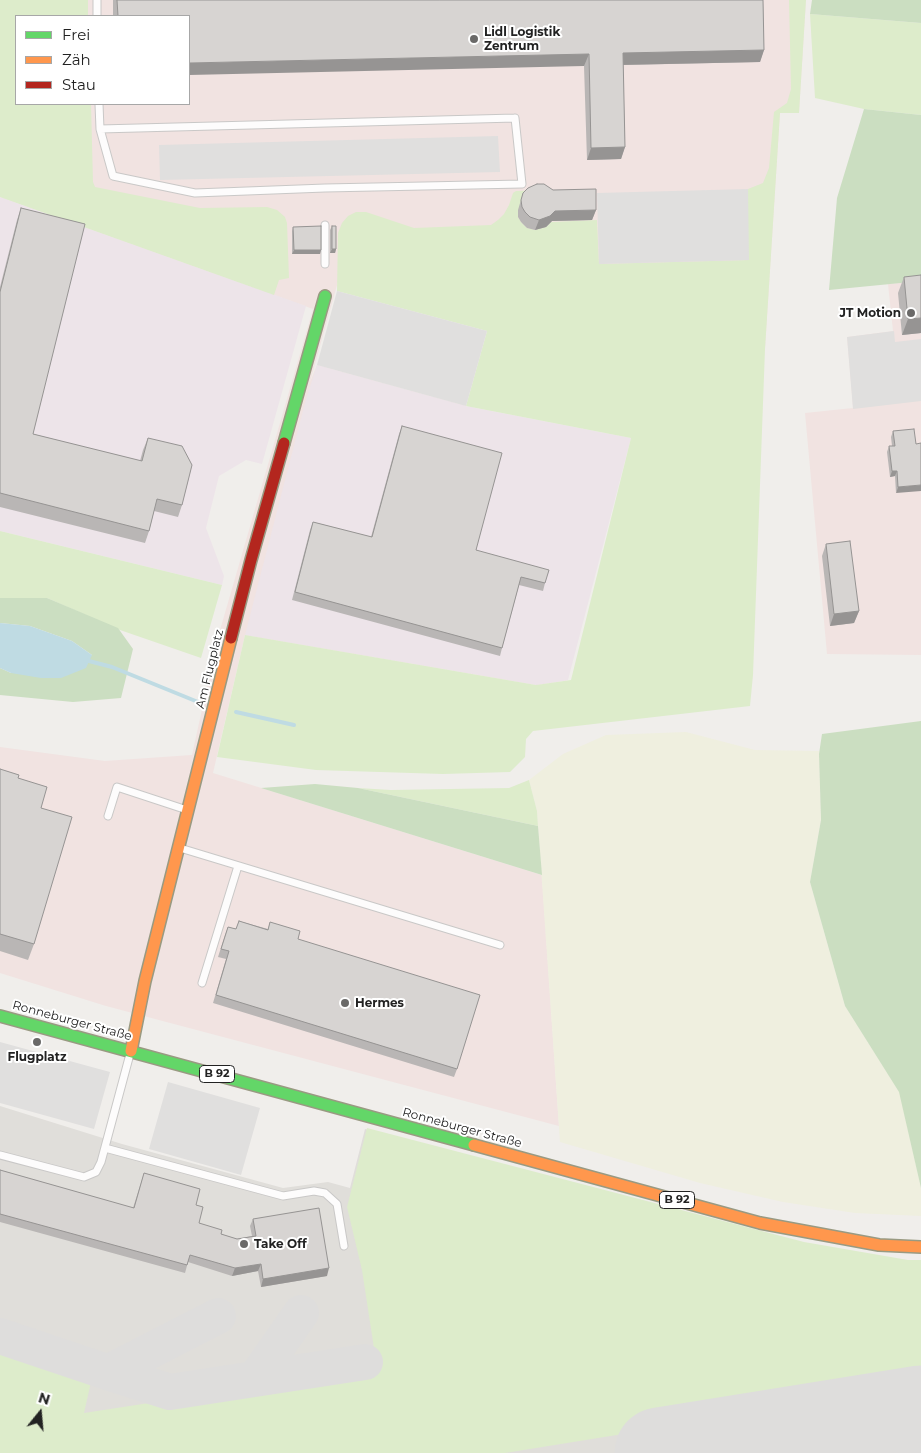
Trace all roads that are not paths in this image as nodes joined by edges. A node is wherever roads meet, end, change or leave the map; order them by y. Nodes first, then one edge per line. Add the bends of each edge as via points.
1 (97, 0) edge
2 (97, 15) edge
3 (99, 105) edge
4 (100, 129) junction
5 (325, 225) dead end
6 (325, 264) dead end
7 (326, 296) dead end
8 (188, 810) junction
9 (108, 816) dead end
10 (179, 848) junction
11 (238, 866) junction
12 (500, 945) dead end
13 (202, 983) dead end
14 (0, 1016) edge
15 (131, 1051) junction
16 (105, 1148) junction
17 (0, 1155) edge
18 (344, 1246) dead end
19 (921, 1247) edge

1 - 2 lane
3 - 4 lane
4 - 4 lane via 515,118 522,184 195,193 113,176
5 - 6 lane
7 - 8 main road, Am Flugplatz via 256,543
8 - 9 lane via 117,787
8 - 10 main road, Am Flugplatz
10 - 11 lane
10 - 15 main road, Am Flugplatz
11 - 12 lane
11 - 13 lane
14 - 15 main road, Ronneburger Straße / B 92
15 - 16 lane
15 - 19 main road, Ronneburger Straße / B 92 via 760,1223 879,1245
16 - 17 lane via 96,1172 84,1177
16 - 18 lane via 283,1196 314,1191 325,1193 337,1204

